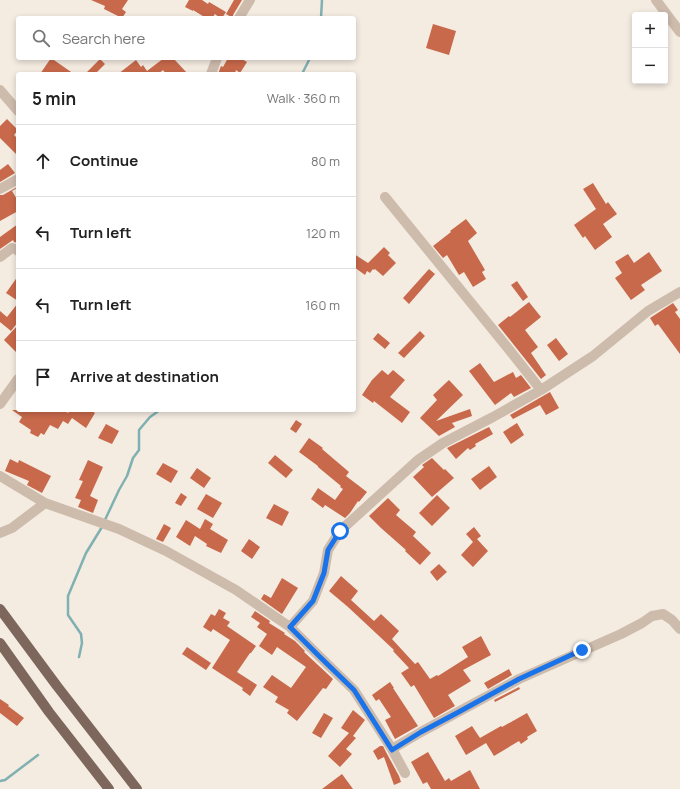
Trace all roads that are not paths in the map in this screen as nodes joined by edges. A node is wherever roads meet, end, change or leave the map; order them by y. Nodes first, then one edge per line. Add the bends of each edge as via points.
1 (250, 0) edge
2 (656, 0) edge
3 (240, 16) edge
4 (680, 32) edge
5 (216, 60) edge
6 (211, 72) edge
7 (0, 90) edge
8 (16, 109) edge
9 (16, 179) edge
10 (0, 189) edge
11 (385, 197) dead end
12 (16, 249) edge
13 (0, 257) edge
14 (680, 292) edge
15 (16, 382) edge
16 (541, 390) junction
17 (0, 404) edge
18 (0, 476) edge
19 (45, 503) junction
20 (0, 533) edge
21 (0, 609) edge
22 (290, 627) junction
23 (680, 629) edge
24 (0, 643) edge
25 (392, 750) junction
26 (405, 773) dead end
27 (109, 789) edge
28 (137, 789) edge

1 - 3 street
2 - 4 street
5 - 6 street
7 - 8 street
9 - 10 street
11 - 16 street
12 - 13 street via 12,248
14 - 16 street via 648,311 593,356
15 - 17 street
16 - 22 street via 442,442 418,460 340,531 328,550 324,573 313,601
18 - 19 street
19 - 20 street via 12,528
19 - 22 street via 118,529 173,554 236,590
21 - 28 main road
22 - 25 street via 354,690
23 - 25 street via 663,614 652,616 621,634 519,679
24 - 27 main road via 49,712
25 - 26 street

